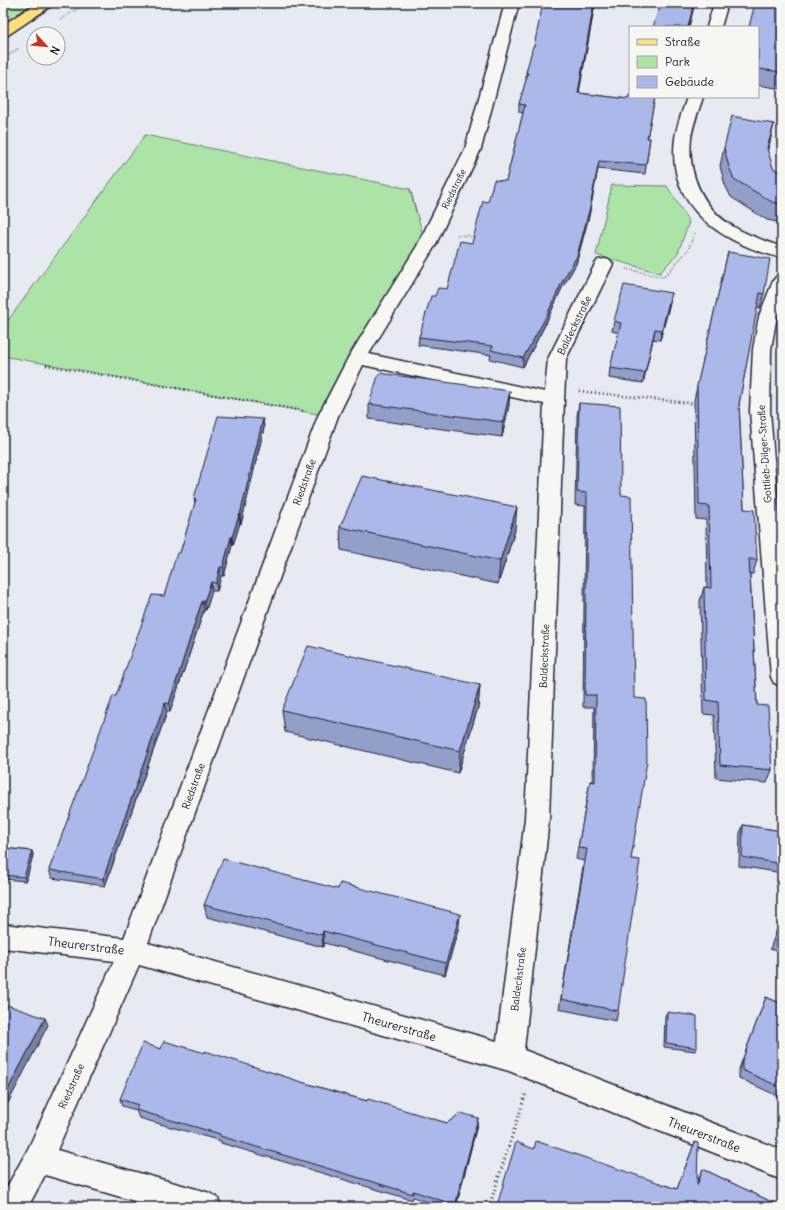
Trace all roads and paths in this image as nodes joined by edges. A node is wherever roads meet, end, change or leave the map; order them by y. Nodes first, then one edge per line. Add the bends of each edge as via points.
1 (46, 3) edge
2 (512, 3) edge
3 (721, 3) edge
4 (714, 26) edge
5 (3, 32) edge
6 (695, 98) edge
7 (703, 210) junction
8 (433, 232) junction
9 (479, 238) edge
10 (782, 253) edge
11 (604, 264) joint
12 (782, 281) edge
13 (357, 358) junction
14 (46, 365) dead end
15 (587, 392) dead end
16 (554, 400) junction
17 (702, 404) edge
18 (328, 416) junction
19 (782, 677) edge
20 (3, 936) edge
21 (132, 951) junction
22 (508, 1058) junction
23 (534, 1068) junction
24 (38, 1159) junction
25 (782, 1165) edge
26 (12, 1207) edge
27 (207, 1207) edge
28 (489, 1207) edge

1 - 5 main road
2 - 8 street, Riedstraße via 473,149
3 - 4 street
6 - 7 street via 683,138 682,165 694,197
7 - 10 street via 725,230
7 - 11 path via 688,250 664,278
8 - 9 path
8 - 13 street, Riedstraße
11 - 16 street, Baldeckstraße via 558,359
12 - 19 street, Gottlieb-Dilger-Straße via 768,316 762,349 760,411
13 - 16 street
13 - 18 street, Riedstraße
14 - 18 path
15 - 17 path
16 - 22 street, Baldeckstraße via 537,819
18 - 21 street, Riedstraße
20 - 21 street, Theurerstraße
21 - 22 street, Theurerstraße
21 - 24 street, Riedstraße
22 - 23 street, Theurerstraße
23 - 25 street, Theurerstraße
23 - 28 path
24 - 26 street, Riedstraße
24 - 27 street

